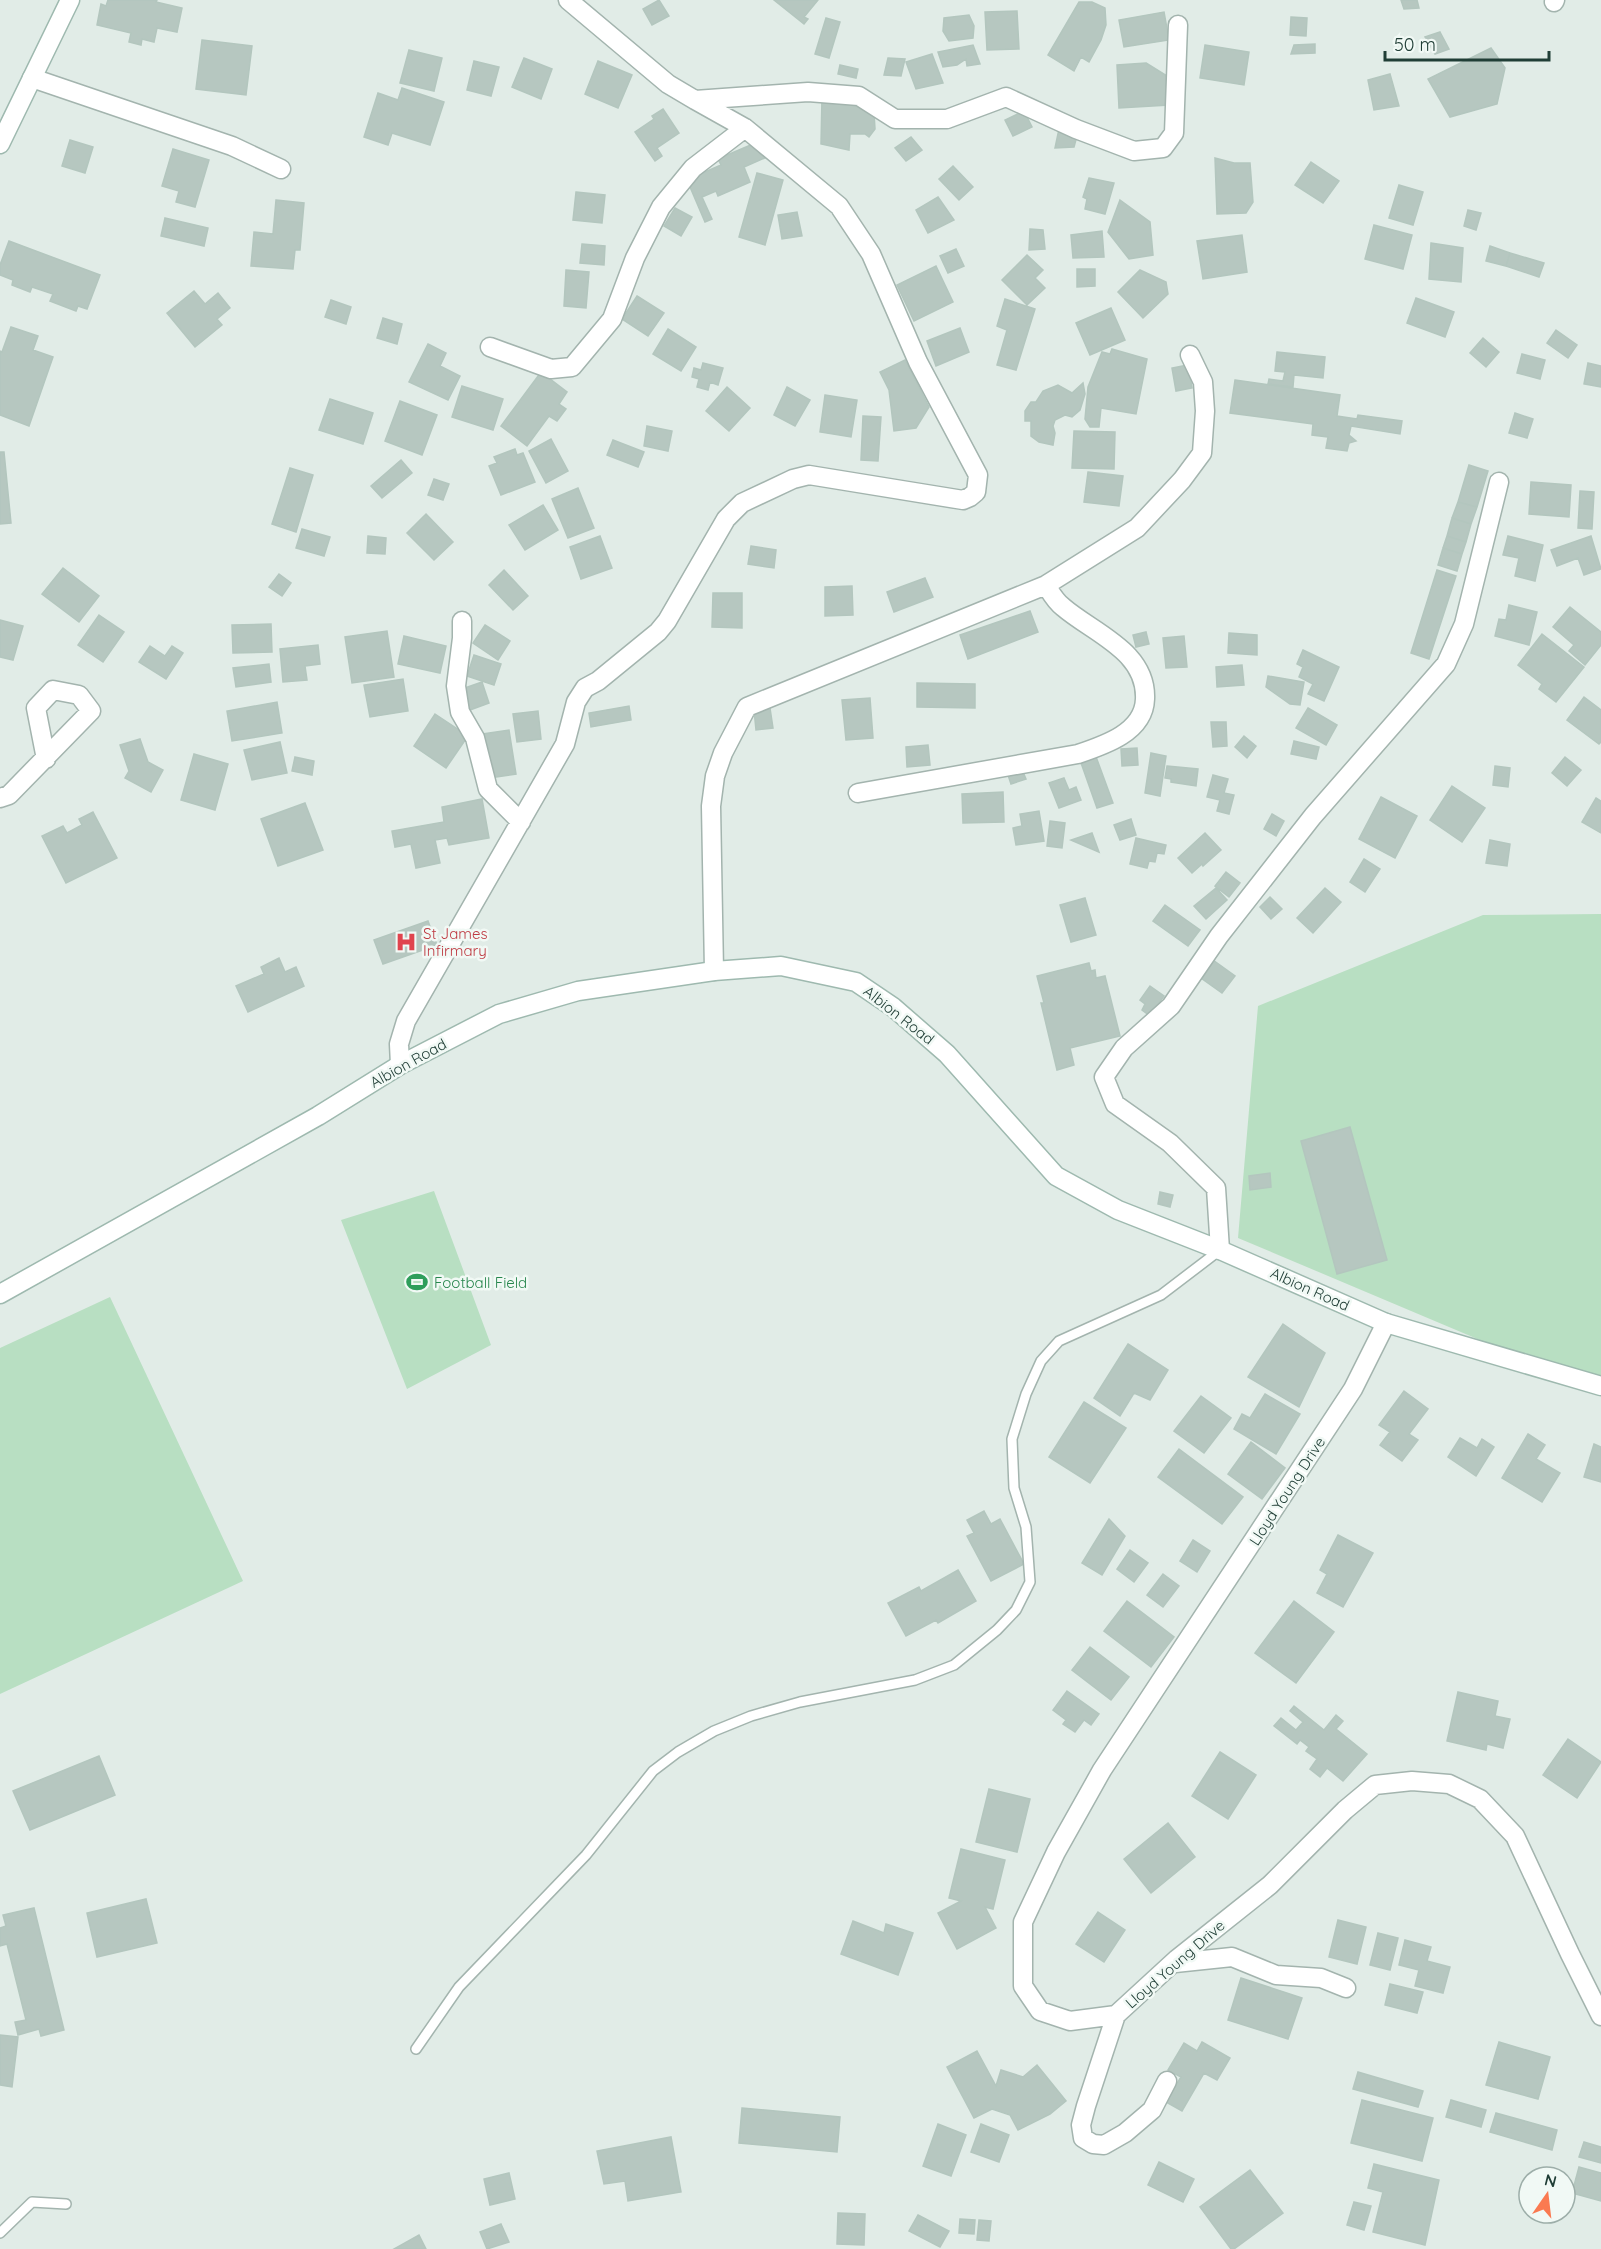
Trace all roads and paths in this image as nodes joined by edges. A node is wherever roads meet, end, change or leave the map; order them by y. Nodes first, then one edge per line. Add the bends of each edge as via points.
1 (70, 0) edge
2 (570, 1) edge
3 (1178, 25) dead end
4 (32, 78) junction
5 (695, 100) junction
6 (745, 128) junction
7 (0, 144) edge
8 (281, 169) dead end
9 (490, 346) dead end
10 (1190, 355) dead end
11 (1499, 482) dead end
12 (1046, 585) junction
13 (462, 621) dead end
14 (46, 759) dead end
15 (858, 793) dead end
16 (0, 798) edge
17 (520, 822) junction
18 (714, 971) junction
19 (400, 1065) junction
20 (1220, 1250) junction
21 (0, 1294) edge
22 (1386, 1323) junction
23 (1601, 1386) edge
24 (1173, 1963) junction
25 (1346, 1988) dead end
26 (1116, 2015) junction
27 (1601, 2016) edge
28 (416, 2049) dead end
29 (1167, 2081) dead end
30 (66, 2204) dead end
31 (0, 2233) edge

1 - 4 street
2 - 5 street via 668,84
3 - 5 street via 1174,133 1163,148 1134,151 1006,97 947,119 896,119 859,96 808,92
4 - 7 street
4 - 8 street via 232,146
5 - 6 street
6 - 9 street via 693,168 661,207 635,258 612,320 572,367 551,369
6 - 17 street via 839,206 870,254 918,362 978,475 976,492 963,500 809,475 742,503 726,519 658,632 585,688 576,702 565,744
10 - 12 street via 1203,382 1202,453 1137,528
11 - 20 street via 1464,624 1446,664 1313,816 1219,936 1172,1006 1125,1048 1104,1077 1115,1104 1170,1143 1216,1188
12 - 15 street via 1062,607 1116,644 1137,666 1145,684 1141,716 1108,744 1078,754
12 - 18 street via 747,707 723,753 711,806
13 - 17 street via 456,686 460,712 475,738 489,789
14 - 16 street via 9,795
17 - 19 street via 406,1021 399,1044
18 - 19 street, Albion Road via 578,991 499,1014
18 - 20 street, Albion Road via 781,966 856,982 893,1007 947,1054 1056,1176 1118,1210
19 - 21 street, Albion Road via 318,1116
20 - 22 street, Albion Road
20 - 28 lane via 1161,1295 1059,1341 1041,1361 1012,1439 1014,1488 1026,1527 1030,1582 1016,1610 998,1630 954,1665 915,1680 761,1713 714,1731 678,1752 653,1771 586,1855 459,1987
22 - 23 street, Albion Road
22 - 26 street, Lloyd Young Drive via 1353,1389 1102,1770 1056,1852 1023,1922 1023,1986 1040,2011 1070,2021
24 - 25 street via 1232,1957 1276,1975 1321,1978
24 - 26 street, Lloyd Young Drive
24 - 27 street, Lloyd Young Drive via 1270,1885 1375,1785 1412,1781 1449,1784 1480,1799 1515,1836
26 - 29 street via 1086,2106 1081,2126 1083,2139 1104,2145 1125,2133 1152,2110
30 - 31 lane via 32,2202

